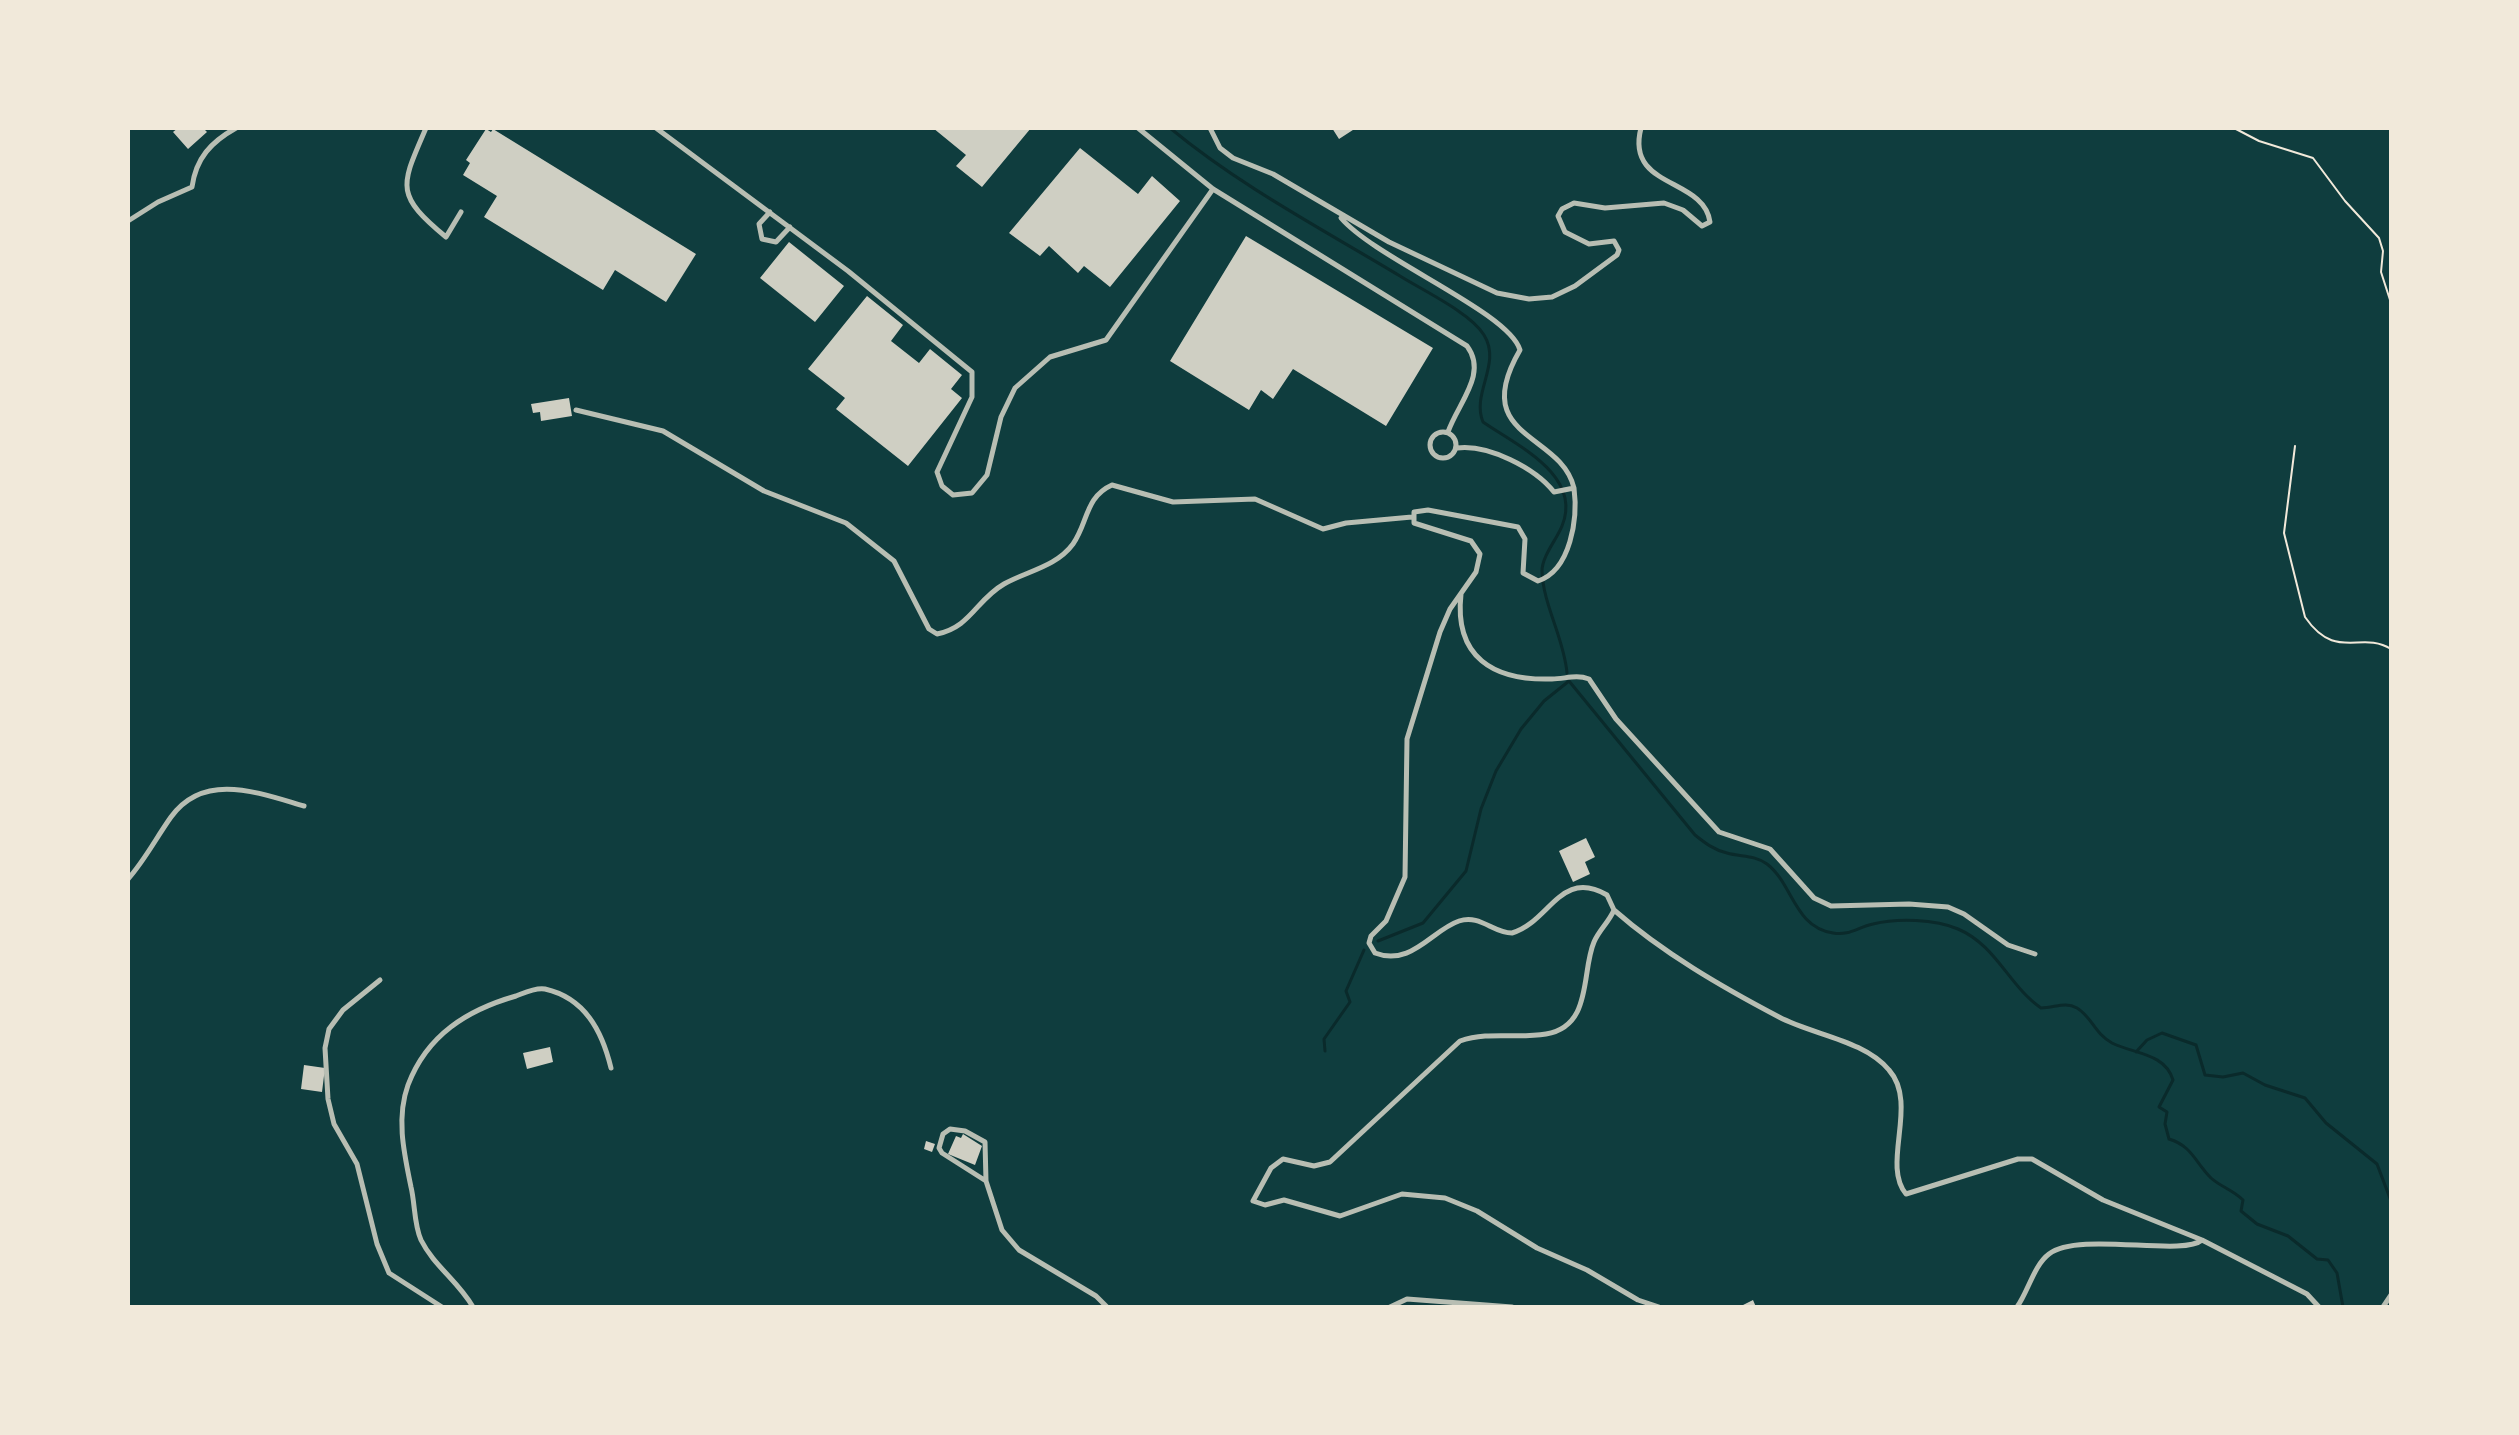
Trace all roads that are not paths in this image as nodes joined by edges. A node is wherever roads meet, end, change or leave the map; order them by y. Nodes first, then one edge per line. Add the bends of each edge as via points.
1 (236, 128) edge
2 (426, 128) edge
3 (656, 128) edge
4 (1138, 128) edge
5 (1210, 128) edge
6 (1641, 128) edge
7 (1213, 189) junction
8 (461, 212) dead end
9 (770, 212) junction
10 (1338, 214) junction
11 (128, 221) edge
12 (790, 227) junction
13 (576, 410) dead end
14 (1448, 432) junction
15 (1457, 448) junction
16 (1571, 488) junction
17 (1412, 517) junction
18 (1461, 593) junction
19 (304, 806) dead end
20 (128, 879) edge
21 (1614, 910) junction
22 (2035, 954) dead end
23 (380, 980) dead end
24 (611, 1068) dead end
25 (986, 1181) junction
26 (2202, 1240) junction
27 (2391, 1295) edge
28 (442, 1307) edge
29 (473, 1307) edge
30 (1107, 1307) edge
31 (1390, 1307) edge
32 (1512, 1307) edge
33 (1659, 1307) edge
34 (2017, 1307) edge
35 (2319, 1307) edge
36 (2383, 1307) edge

1 - 11 street via 205,150 194,168 192,187
2 - 8 street via 405,177 409,199 446,237
3 - 9 street
4 - 7 street
5 - 10 street via 1220,148 1233,158 1273,174
6 - 10 street via 1640,155 1650,171 1695,198 1710,222 1702,226 1664,203 1605,208 1574,203 1558,216 1565,232 1589,244 1614,241 1619,250 1596,272 1552,297 1497,293
7 - 12 street via 1106,340 1050,357 1022,380 1001,417 987,475 979,489 965,496 946,490 937,472 972,397 972,372
7 - 14 street via 1467,346 1476,371
9 - 12 street
9 - 12 street via 759,224 762,239 776,242
10 - 16 street via 1371,243 1517,339 1520,350 1504,385 1510,416 1528,439 1564,467
13 - 17 street via 663,431 755,487 846,523 894,561 929,629 937,634 956,630 1003,584 1063,555 1074,543 1092,500 1112,485 1173,502 1255,499 1323,529
14 - 15 street
14 - 15 street via 1431,439 1433,454 1447,458
15 - 16 street via 1471,446 1518,465 1558,493
16 - 17 street via 1575,530 1548,578 1538,581 1523,573 1525,539 1518,527 1420,509
17 - 18 street via 1419,525 1477,547 1479,564
18 - 21 street via 1440,632 1407,739 1405,877 1386,921 1371,936 1371,949 1397,956 1467,920 1506,933 1518,931 1580,887 1607,895
18 - 22 street via 1464,636 1481,664 1536,678 1589,679 1616,719 1719,832 1770,849 1814,898 1831,906 1948,907 2008,945
19 - 20 street via 246,789 215,788 194,796 173,815
21 - 26 street via 1752,1002 1813,1033 1860,1049 1886,1066 1899,1094 1897,1172 1906,1194 2032,1159 2103,1200
21 - 33 street via 1594,943 1584,997 1566,1025 1548,1034 1460,1041 1330,1162 1314,1166 1283,1159 1271,1168 1253,1201 1265,1205 1284,1200 1340,1216 1402,1194 1445,1198
23 - 28 street via 343,1010 329,1029 328,1099 334,1124 357,1164 389,1273
24 - 29 street via 590,1014 542,988 487,1005 449,1025 425,1051 407,1086 401,1126 420,1238
25 - 25 street via 942,1153 943,1134 950,1129 965,1131 985,1142
25 - 30 street via 1002,1230 1019,1250
26 - 34 street via 2186,1246 2095,1244 2058,1249 2045,1258
26 - 35 street via 2307,1294
27 - 36 street
31 - 32 street via 1407,1299

